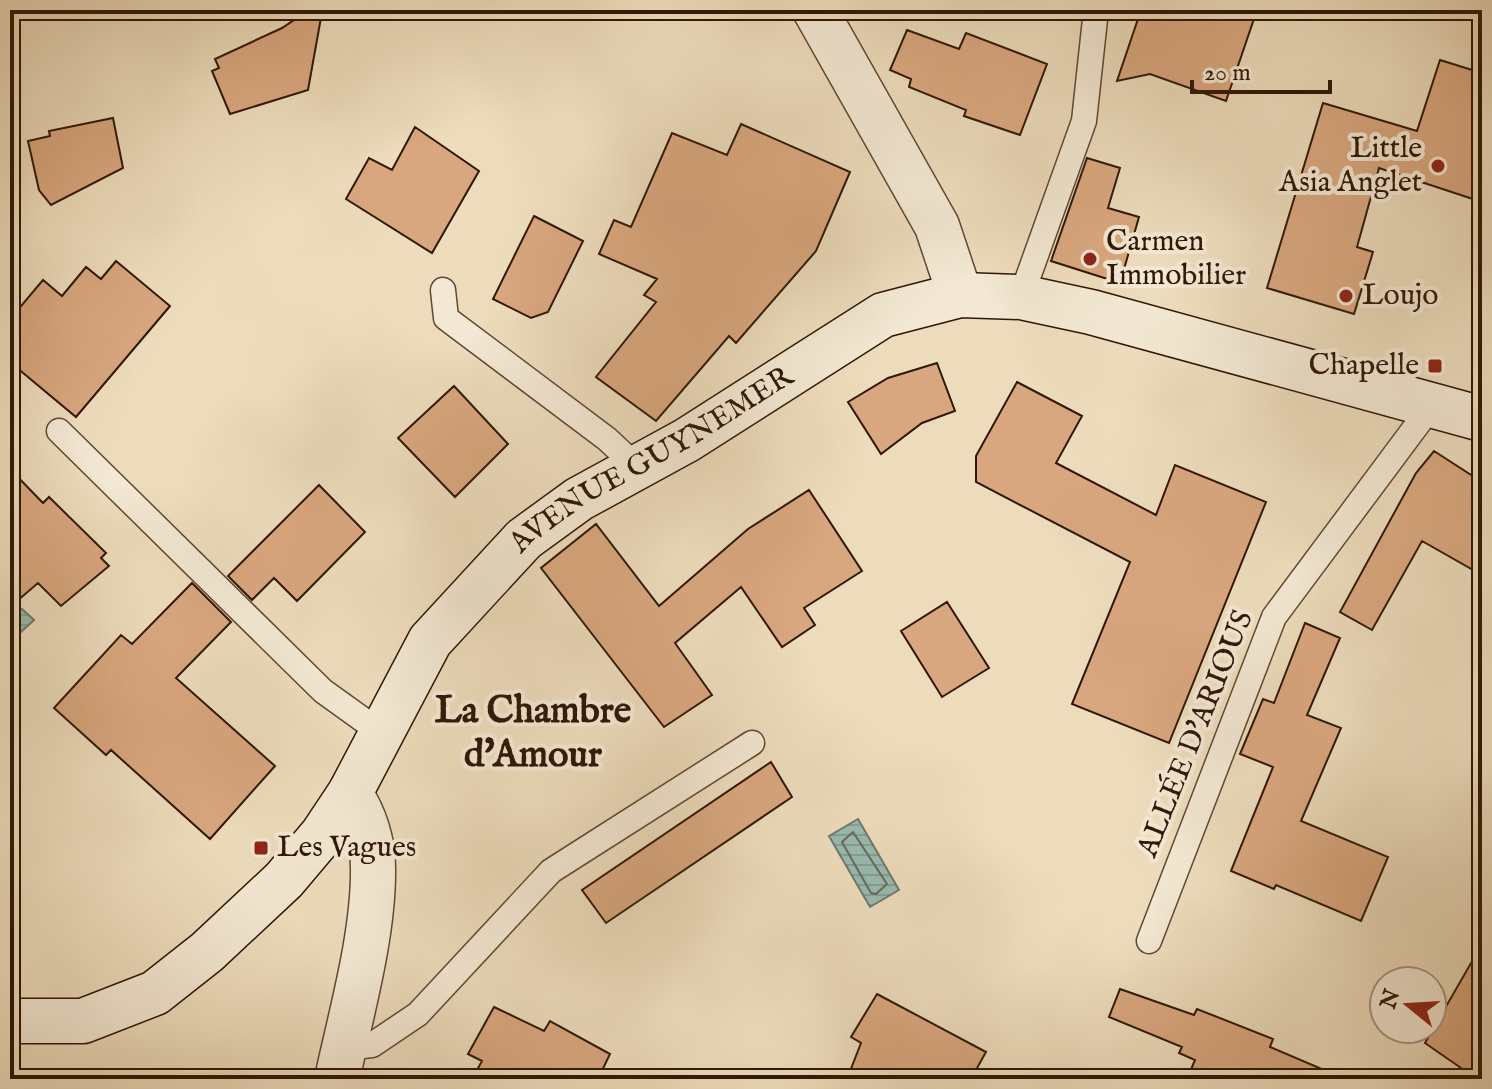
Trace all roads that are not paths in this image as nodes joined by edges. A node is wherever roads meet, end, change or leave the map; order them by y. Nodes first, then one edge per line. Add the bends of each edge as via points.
1 (815, 10) edge
2 (1096, 10) edge
3 (443, 290) dead end
4 (960, 295) junction
5 (1021, 297) junction
6 (1432, 405) junction
7 (1482, 419) edge
8 (59, 431) dead end
9 (637, 467) junction
10 (380, 732) junction
11 (752, 743) dead end
12 (350, 793) junction
13 (1149, 941) dead end
14 (10, 1021) edge
15 (340, 1064) edge

1 - 4 main road via 937,226
2 - 5 lane via 1084,121
3 - 9 lane via 446,318
4 - 5 main road, AVENUE GUYNEMER
4 - 9 main road, AVENUE GUYNEMER via 864,325
5 - 6 main road, AVENUE GUYNEMER
6 - 7 main road, AVENUE GUYNEMER
6 - 13 lane, ALLÉE D'ARIOUS via 1274,617
8 - 10 lane via 323,691
9 - 10 main road, AVENUE GUYNEMER via 579,499 524,539 430,641
10 - 12 main road, AVENUE GUYNEMER
11 - 15 lane via 551,871 418,1014
12 - 14 main road, AVENUE GUYNEMER via 284,880 155,993 83,1021
12 - 15 main road via 365,817 373,867 365,939

